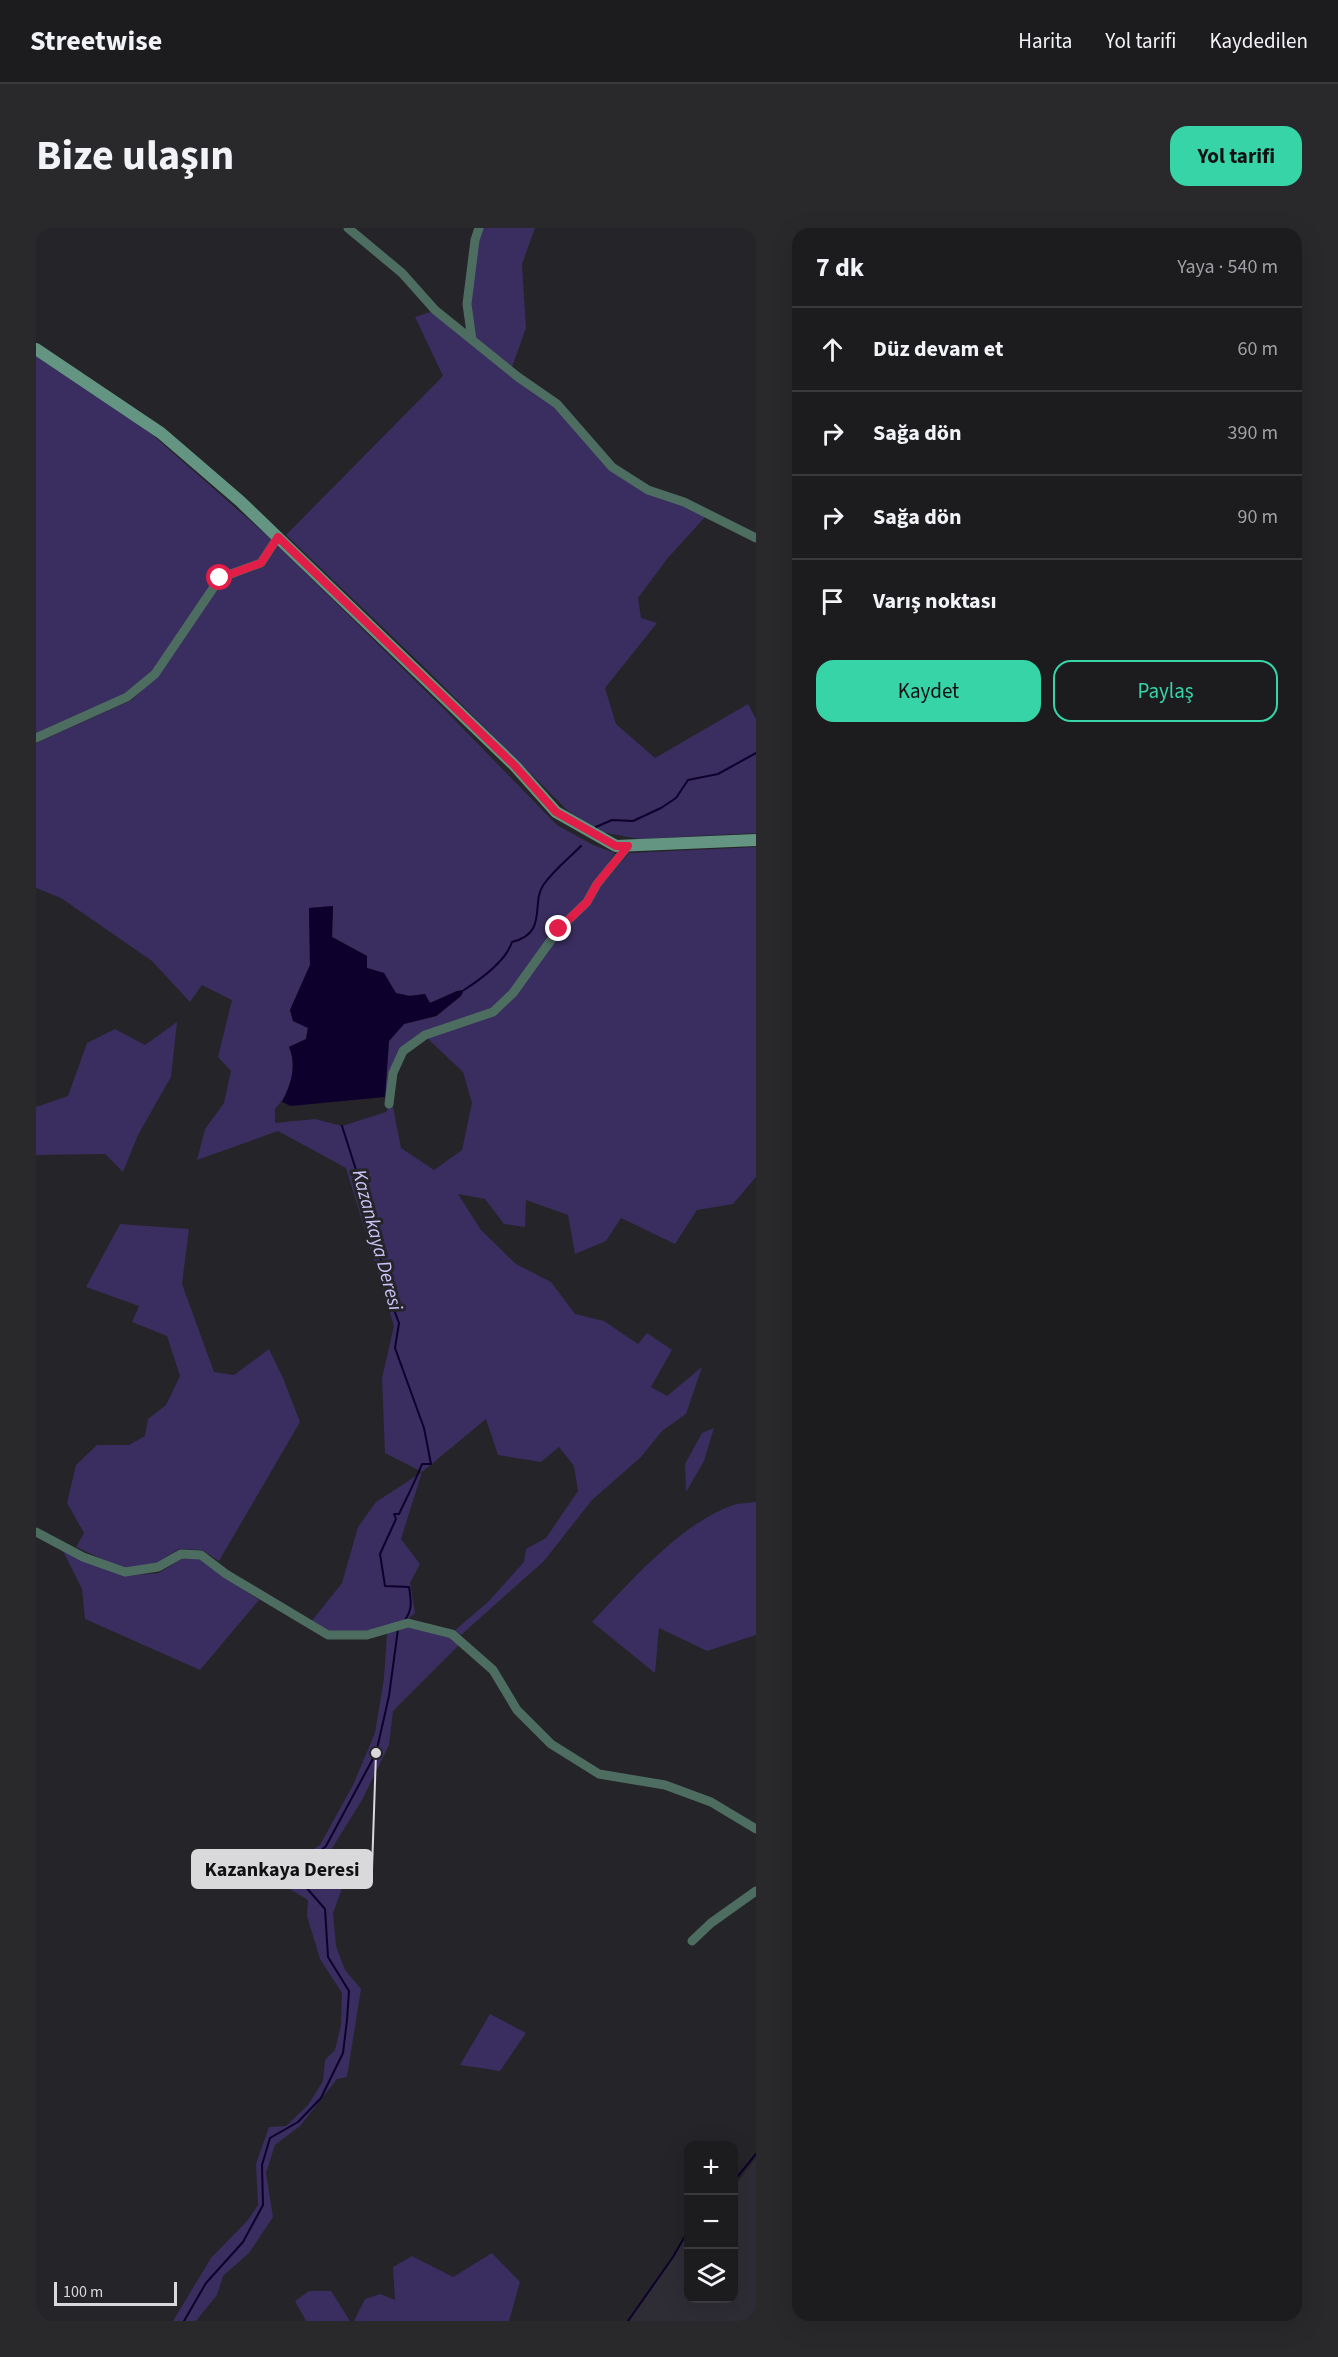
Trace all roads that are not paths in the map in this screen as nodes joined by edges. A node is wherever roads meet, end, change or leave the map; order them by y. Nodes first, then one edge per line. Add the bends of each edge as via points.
1 (348, 228) edge
2 (479, 228) edge
3 (472, 340) junction
4 (36, 349) edge
5 (278, 537) junction
6 (756, 538) edge
7 (36, 738) edge
8 (756, 840) edge
9 (628, 846) junction
10 (389, 1104) dead end
11 (36, 1532) edge
12 (756, 1829) edge
13 (756, 1891) edge
14 (692, 1941) dead end

1 - 3 street
2 - 3 street via 467,304
3 - 6 street via 557,404 612,467 648,490 684,502
4 - 5 street via 161,433
5 - 7 street via 261,563 220,578 155,674 127,697
5 - 9 street via 515,766 556,812 616,846
8 - 9 street
9 - 10 street via 587,902 559,929 513,993 493,1012 425,1035 403,1051 393,1073
11 - 12 street via 83,1557 125,1572 158,1567 181,1554 201,1556 328,1635 367,1635 408,1623 453,1634 493,1670 517,1710 551,1744 599,1774 665,1785 711,1802
13 - 14 street

